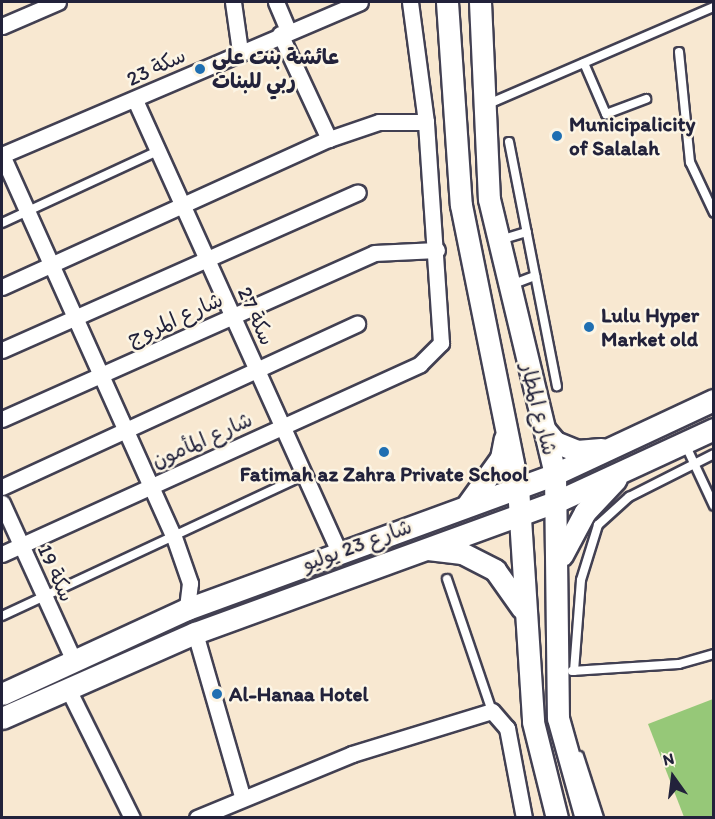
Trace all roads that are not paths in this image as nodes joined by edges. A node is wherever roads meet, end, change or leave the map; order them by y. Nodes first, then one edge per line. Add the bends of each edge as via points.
1 (58, 2) edge
2 (233, 2) edge
3 (276, 2) edge
4 (360, 2) edge
5 (410, 2) edge
6 (480, 2) edge
7 (444, 5) edge
8 (332, 6) edge
9 (714, 7) edge
10 (2, 26) edge
11 (284, 32) junction
12 (449, 35) junction
13 (240, 51) junction
14 (679, 52) dead end
15 (584, 63) junction
16 (646, 99) dead end
17 (135, 100) junction
18 (485, 105) junction
19 (426, 122) junction
20 (329, 139) junction
21 (509, 142) dead end
22 (159, 150) junction
23 (2, 155) edge
24 (358, 192) dead end
25 (183, 204) junction
26 (461, 205) junction
27 (433, 208) junction
28 (27, 211) junction
29 (714, 213) edge
30 (2, 223) edge
31 (527, 232) junction
32 (496, 241) junction
33 (437, 250) junction
34 (206, 256) junction
35 (52, 263) junction
36 (535, 276) junction
37 (2, 287) edge
38 (507, 287) junction
39 (76, 316) junction
40 (232, 316) junction
41 (357, 324) dead end
42 (2, 350) edge
43 (257, 370) junction
44 (103, 374) junction
45 (557, 386) dead end
46 (714, 400) edge
47 (2, 419) edge
48 (283, 427) junction
49 (714, 429) edge
50 (128, 430) junction
51 (544, 430) junction
52 (506, 432) junction
53 (684, 443) junction
54 (614, 447) junction
55 (714, 454) edge
56 (694, 464) junction
57 (623, 471) junction
58 (304, 474) junction
59 (555, 474) junction
60 (152, 486) junction
61 (2, 487) edge
62 (518, 487) junction
63 (558, 501) junction
64 (2, 503) edge
65 (468, 504) junction
66 (714, 506) edge
67 (521, 513) junction
68 (174, 537) junction
69 (21, 545) junction
70 (425, 548) junction
71 (338, 550) junction
72 (2, 554) edge
73 (560, 559) junction
74 (447, 579) dead end
75 (190, 583) junction
76 (43, 596) junction
77 (223, 596) junction
78 (187, 609) junction
79 (525, 614) junction
80 (2, 616) edge
81 (195, 633) junction
82 (714, 654) edge
83 (73, 659) junction
84 (566, 671) junction
85 (67, 687) junction
86 (2, 694) edge
87 (559, 694) junction
88 (492, 711) junction
89 (2, 718) edge
90 (548, 794) junction
91 (242, 796) junction
92 (132, 818) edge
93 (197, 818) edge
94 (524, 818) edge
95 (547, 818) edge
96 (557, 818) edge
97 (586, 818) edge
98 (598, 818) edge

1 - 10 street
2 - 13 street
3 - 11 street
4 - 8 street, 23 سكة
5 - 19 street
6 - 18 main road, شارع المطار
7 - 12 main road, شارع المطار
8 - 11 street, 23 سكة
9 - 15 lane
11 - 13 street, 23 سكة
11 - 20 street
12 - 18 main road via 464,103 474,110
12 - 26 main road, شارع المطار
13 - 17 street, 23 سكة
14 - 29 lane via 690,162
15 - 16 lane via 606,114
15 - 18 lane
17 - 22 street, سكة 27
17 - 23 street, 23 سكة
18 - 32 main road, شارع المطار
19 - 20 street via 379,122
19 - 27 street
20 - 25 street
21 - 31 lane
22 - 25 street, سكة 27
22 - 28 lane
23 - 28 street
24 - 34 street
25 - 34 street, سكة 27
25 - 35 street
26 - 27 street
26 - 52 main road, شارع المطار
27 - 33 street
28 - 30 lane
28 - 35 street
31 - 32 lane
31 - 36 lane
32 - 38 main road, شارع المطار
33 - 40 street, شارع المروج via 374,253
33 - 48 street, شارع المأمون via 441,343 420,364
34 - 39 street
34 - 40 street, سكة 27
35 - 37 street
35 - 39 street
36 - 38 lane
36 - 45 lane
38 - 51 main road, شارع المطار
39 - 42 street
39 - 44 street
40 - 43 street, سكة 27
40 - 44 street, شارع المروج
41 - 43 street
43 - 48 street, سكة 27
43 - 50 street
44 - 47 street, شارع المروج
44 - 50 street
46 - 54 main road, شارع 23 يوليو
48 - 58 street, سكة 27
48 - 60 street, شارع المأمون
49 - 53 main road, شارع 23 يوليو
50 - 60 street
50 - 61 street
51 - 54 main road via 555,442 578,452
51 - 59 main road, شارع المطار
52 - 62 main road, شارع المطار
52 - 65 main road via 501,458
53 - 56 lane
53 - 57 main road, شارع 23 يوليو
54 - 59 main road, شارع 23 يوليو
55 - 56 lane
56 - 66 lane
56 - 84 lane via 629,497 598,525 581,580
57 - 63 main road, شارع 23 يوليو
57 - 73 main road via 585,512
58 - 68 lane
58 - 71 street, سكة 27
59 - 62 main road, شارع 23 يوليو
59 - 63 main road, شارع المطار
60 - 68 street
60 - 69 street, شارع المأمون
62 - 65 main road, شارع 23 يوليو
62 - 67 main road, شارع المطار
63 - 67 main road, شارع 23 يوليو
63 - 73 main road, شارع المطار
64 - 69 street, سكة 19
65 - 71 main road, شارع 23 يوليو
67 - 70 main road, شارع 23 يوليو
67 - 79 main road, شارع المطار
68 - 75 street
68 - 76 lane
69 - 72 street, شارع المأمون
69 - 76 street, سكة 19
70 - 79 main road via 462,553 495,570
70 - 81 main road, شارع 23 يوليو
71 - 77 main road, شارع 23 يوليو
73 - 84 main road, شارع المطار
74 - 88 lane
75 - 77 street
75 - 78 street
76 - 80 lane
76 - 83 street, سكة 19
77 - 78 main road, شارع 23 يوليو
78 - 83 main road, شارع 23 يوليو
79 - 90 main road, شارع المطار via 533,722
81 - 85 main road, شارع 23 يوليو
81 - 91 street
82 - 84 lane via 678,664
83 - 86 main road, شارع 23 يوليو
84 - 87 main road, شارع المطار
85 - 89 main road, شارع 23 يوليو
85 - 92 street
87 - 97 main road, شارع المطار via 558,718
87 - 98 lane
88 - 91 street via 352,754
88 - 94 street via 507,728
90 - 95 main road
90 - 96 main road, شارع المطار
91 - 93 street

